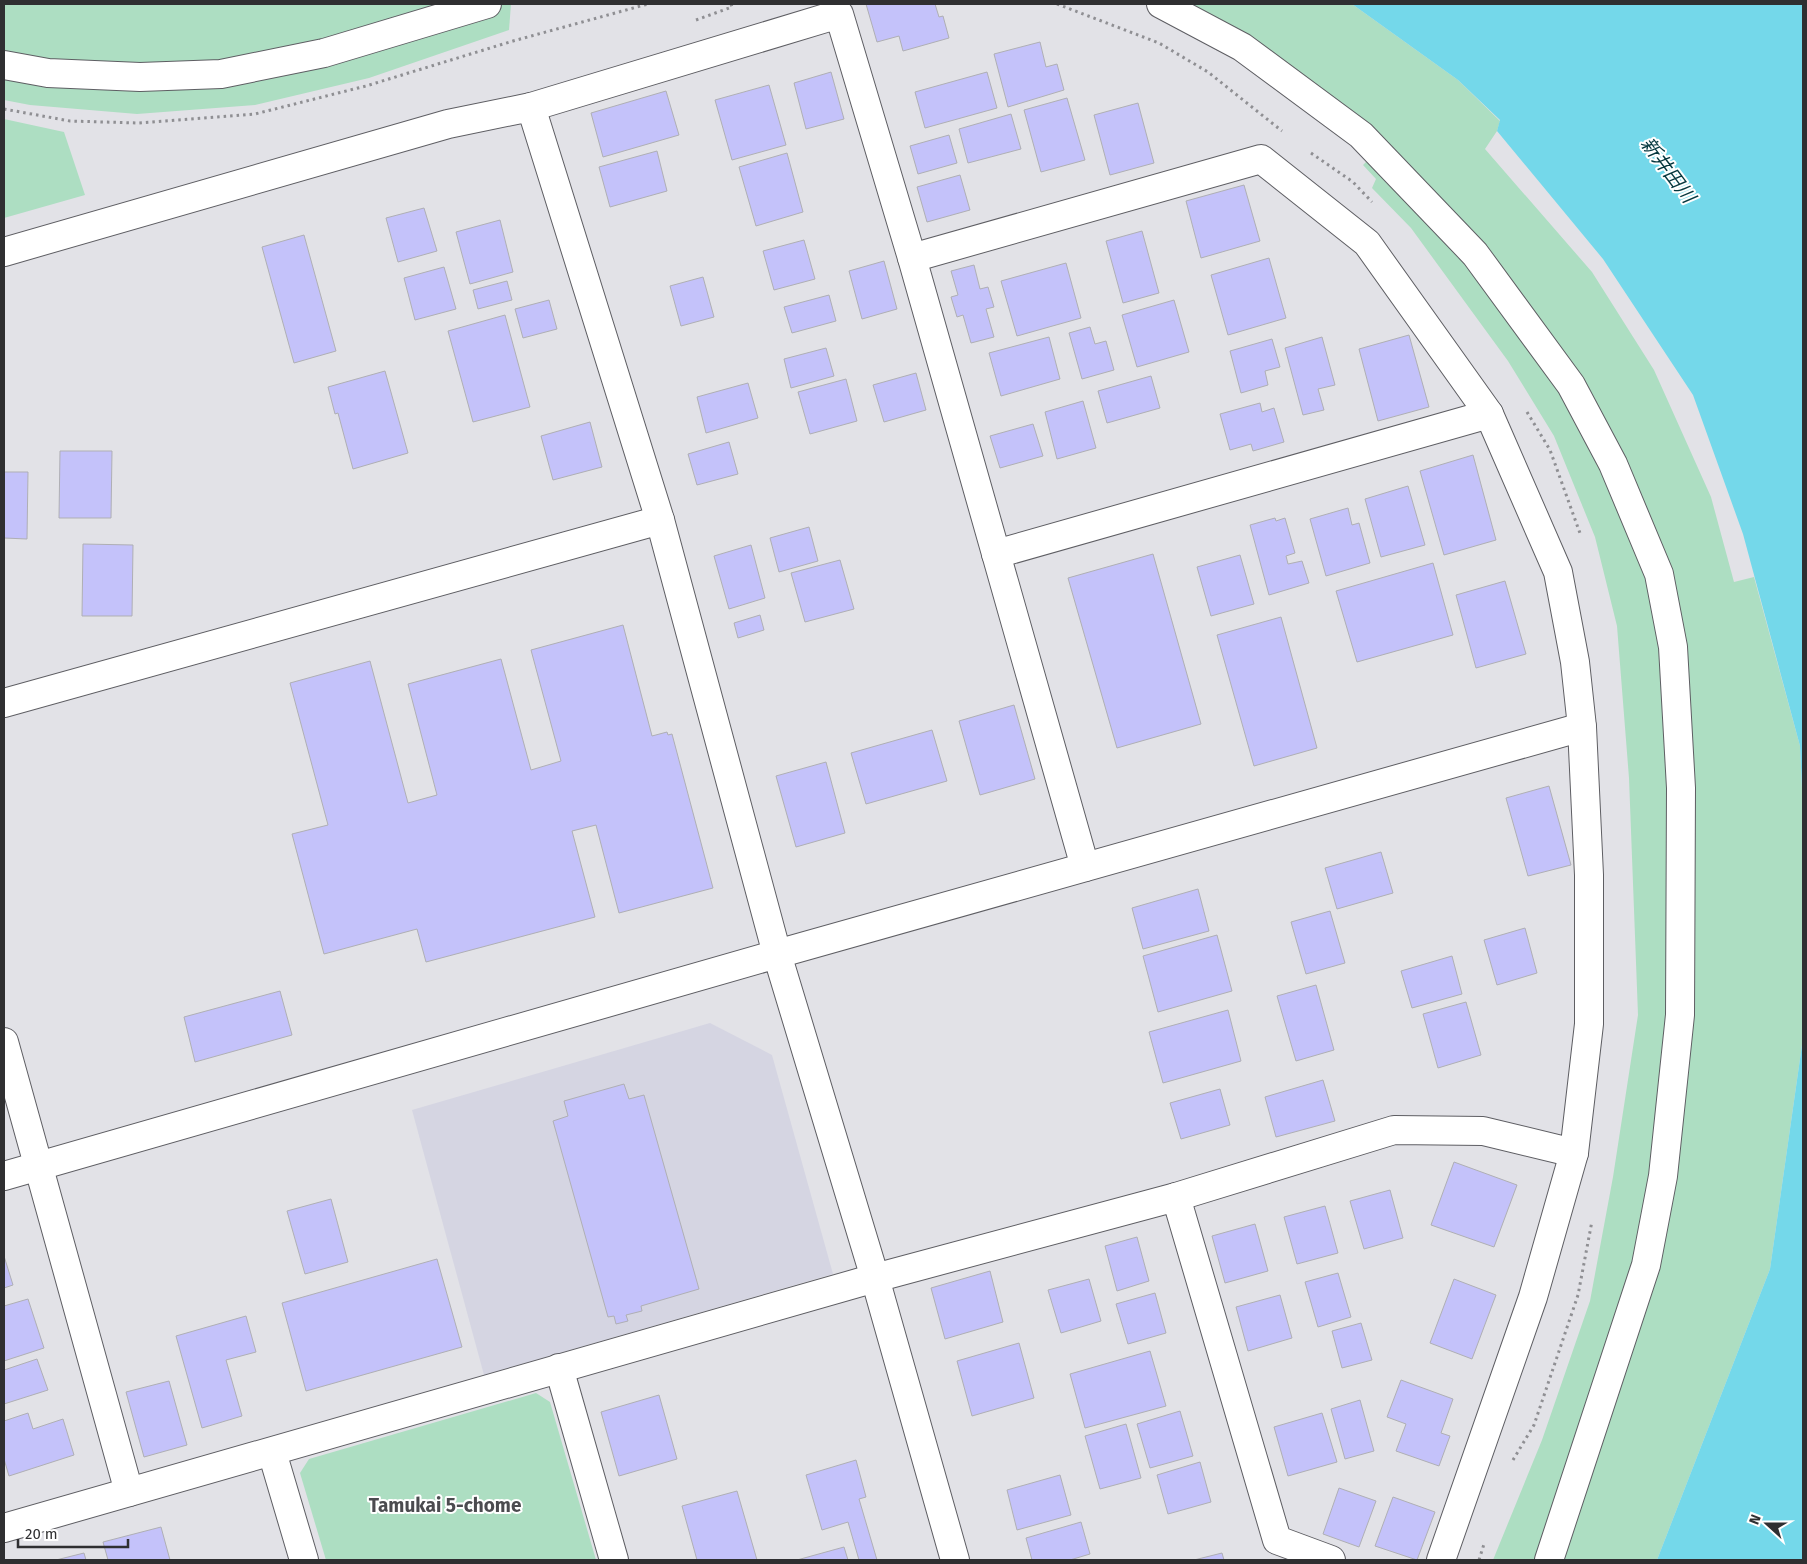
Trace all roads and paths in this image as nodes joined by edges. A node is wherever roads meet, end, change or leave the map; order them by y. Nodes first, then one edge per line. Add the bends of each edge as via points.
1 (487, 4) edge
2 (1058, 4) edge
3 (1161, 4) edge
4 (4, 64) edge
5 (531, 106) junction
6 (1284, 133) dead end
7 (1307, 151) dead end
8 (1378, 208) dead end
9 (4, 252) edge
10 (912, 258) junction
11 (1525, 410) dead end
12 (1489, 414) junction
13 (660, 520) junction
14 (1584, 545) dead end
15 (996, 554) junction
16 (4, 703) edge
17 (1582, 727) junction
18 (1085, 867) junction
19 (777, 954) junction
20 (4, 1042) edge
21 (1574, 1153) junction
22 (39, 1166) junction
23 (4, 1176) edge
24 (1176, 1197) junction
25 (1592, 1216) dead end
26 (875, 1278) junction
27 (559, 1368) junction
28 (272, 1452) junction
29 (1510, 1465) dead end
30 (128, 1492) junction
31 (4, 1528) edge
32 (1485, 1541) dead end
33 (304, 1560) edge
34 (614, 1560) edge
35 (956, 1560) edge
36 (1331, 1560) edge
37 (1441, 1560) edge
38 (1479, 1560) edge
39 (1549, 1560) edge

1 - 4 street via 324,53 220,74 140,77 48,74
2 - 6 path via 1159,43 1208,72
3 - 39 street via 1242,48 1361,135 1475,254 1571,385 1613,464 1659,574 1673,647 1681,788 1680,1015 1663,1176 1646,1265
5 - 9 street via 448,124
5 - 10 street via 839,14
5 - 13 street
7 - 8 path via 1353,182
10 - 12 street via 1261,159 1367,243
10 - 15 street
11 - 14 path via 1550,450
12 - 15 street
12 - 17 street via 1558,572 1575,662
13 - 16 street
13 - 19 street
15 - 18 street
17 - 18 street
17 - 21 street via 1589,875 1589,1024
18 - 19 street
19 - 22 street
19 - 26 street
20 - 22 street
21 - 24 street via 1483,1131 1394,1130
21 - 37 street via 1532,1298
22 - 23 street
22 - 30 street
24 - 26 street
24 - 36 street via 1277,1540
25 - 29 path via 1578,1295 1534,1425
26 - 27 street
26 - 35 street
27 - 28 street
27 - 34 street
28 - 30 street
28 - 33 street
30 - 31 street
32 - 38 path

